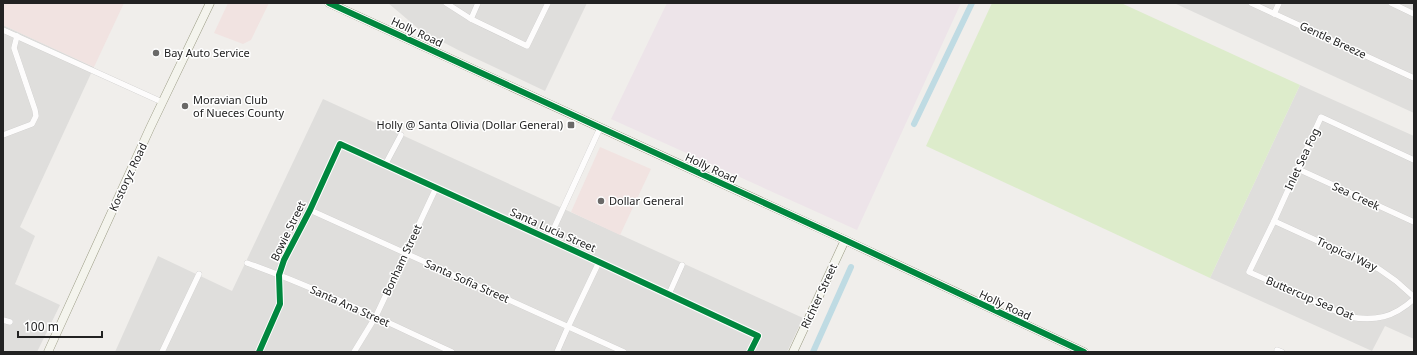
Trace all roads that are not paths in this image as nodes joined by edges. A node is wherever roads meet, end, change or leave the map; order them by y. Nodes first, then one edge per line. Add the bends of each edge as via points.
1 (210, 3) edge
2 (329, 3) edge
3 (446, 3) edge
4 (478, 3) edge
5 (548, 3) edge
6 (1251, 3) edge
7 (1279, 3) edge
8 (1390, 3) edge
9 (1274, 14) junction
10 (1414, 14) edge
11 (471, 19) junction
12 (3, 30) edge
13 (17, 36) junction
14 (1414, 78) edge
15 (162, 102) junction
16 (600, 128) junction
17 (3, 135) edge
18 (400, 135) dead end
19 (340, 144) joint
20 (1414, 160) edge
21 (386, 165) junction
22 (1298, 169) junction
23 (436, 188) junction
24 (310, 210) junction
25 (1274, 221) junction
26 (1414, 222) edge
27 (549, 239) junction
28 (845, 240) junction
29 (405, 253) junction
30 (599, 262) junction
31 (247, 263) dead end
32 (682, 265) dead end
33 (1249, 272) joint
34 (199, 274) dead end
35 (279, 275) junction
36 (669, 294) junction
37 (1414, 298) edge
38 (376, 316) junction
39 (3, 320) edge
40 (10, 322) dead end
41 (568, 327) junction
42 (48, 352) edge
43 (162, 352) edge
44 (259, 352) edge
45 (354, 352) edge
46 (451, 352) edge
47 (557, 352) edge
48 (624, 352) edge
49 (750, 352) edge
50 (793, 352) edge
51 (1084, 352) edge

1 - 15 main road, Kostoryz Road
2 - 16 main road, Holly Road
3 - 11 street
4 - 11 street
5 - 11 street via 528,46
6 - 9 street, Gentle Breeze
7 - 9 street
8 - 10 street
9 - 14 street, Gentle Breeze
12 - 13 street
13 - 15 street
13 - 17 street via 14,48 36,116 32,124
15 - 42 main road, Kostoryz Road
16 - 27 street
16 - 28 main road, Holly Road
18 - 21 street
19 - 21 street, Santa Lucia Street
19 - 24 street, Bowie Street
20 - 22 street, Inlet Sea Fog via 1321,117
21 - 23 street, Santa Lucia Street
22 - 25 street, Inlet Sea Fog
22 - 26 street, Sea Creek
23 - 27 street, Santa Lucia Street
23 - 29 street, Bonham Street
24 - 29 street, Santa Sofia Street
24 - 35 street, Bowie Street
25 - 33 street, Inlet Sea Fog
25 - 37 street, Tropical Way via 1379,269
27 - 30 street, Santa Lucia Street
28 - 50 main road, Richter Street
28 - 51 main road, Holly Road
29 - 38 street, Bonham Street
29 - 41 street, Santa Sofia Street
30 - 36 street, Santa Lucia Street
30 - 41 street
31 - 35 street, Santa Ana Street
32 - 36 street
33 - 37 street, Buttercup Sea Oat via 1349,317 1379,318 1394,314 1405,308
34 - 43 street
35 - 38 street, Santa Ana Street
35 - 44 street, Bowie Street via 280,304
36 - 49 street, Santa Lucia Street via 758,336
38 - 45 street, Bonham Street
38 - 46 street, Santa Ana Street
39 - 40 street
41 - 47 street
41 - 48 street, Santa Sofia Street

